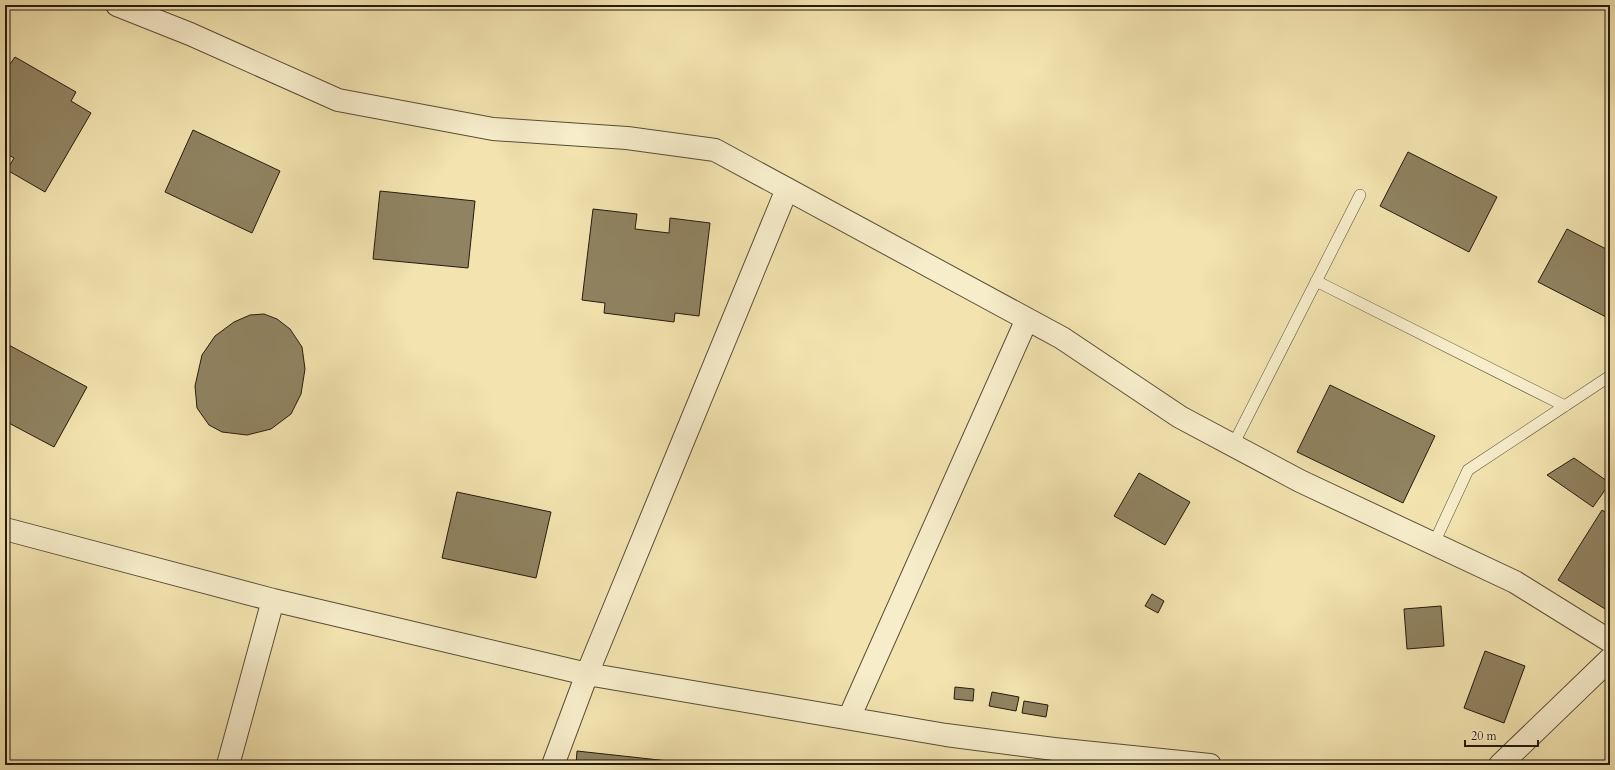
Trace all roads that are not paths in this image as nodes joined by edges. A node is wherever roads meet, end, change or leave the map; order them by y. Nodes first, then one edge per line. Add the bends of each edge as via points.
1 (117, 5) edge
2 (787, 189) junction
3 (1360, 194) dead end
4 (1316, 281) junction
5 (1027, 319) junction
6 (1610, 376) edge
7 (1565, 406) junction
8 (1233, 445) junction
9 (5, 529) edge
10 (1434, 544) junction
11 (273, 600) junction
12 (1610, 641) edge
13 (1610, 659) edge
14 (587, 674) junction
15 (849, 718) junction
16 (1172, 764) edge
17 (228, 765) edge
18 (553, 765) edge
19 (1210, 765) edge
20 (1500, 765) edge

1 - 2 street via 190,34 338,100 493,129 627,138 715,150
2 - 5 street
2 - 14 street
3 - 4 lane
4 - 7 lane
4 - 8 lane
5 - 8 street via 1062,338 1180,417
5 - 15 street
6 - 7 lane
7 - 10 lane via 1468,470
8 - 10 street via 1300,481
9 - 11 street
10 - 12 street via 1515,582
11 - 14 street
11 - 17 street
13 - 20 street
14 - 15 street
14 - 18 street
15 - 16 street via 954,736
16 - 19 street

